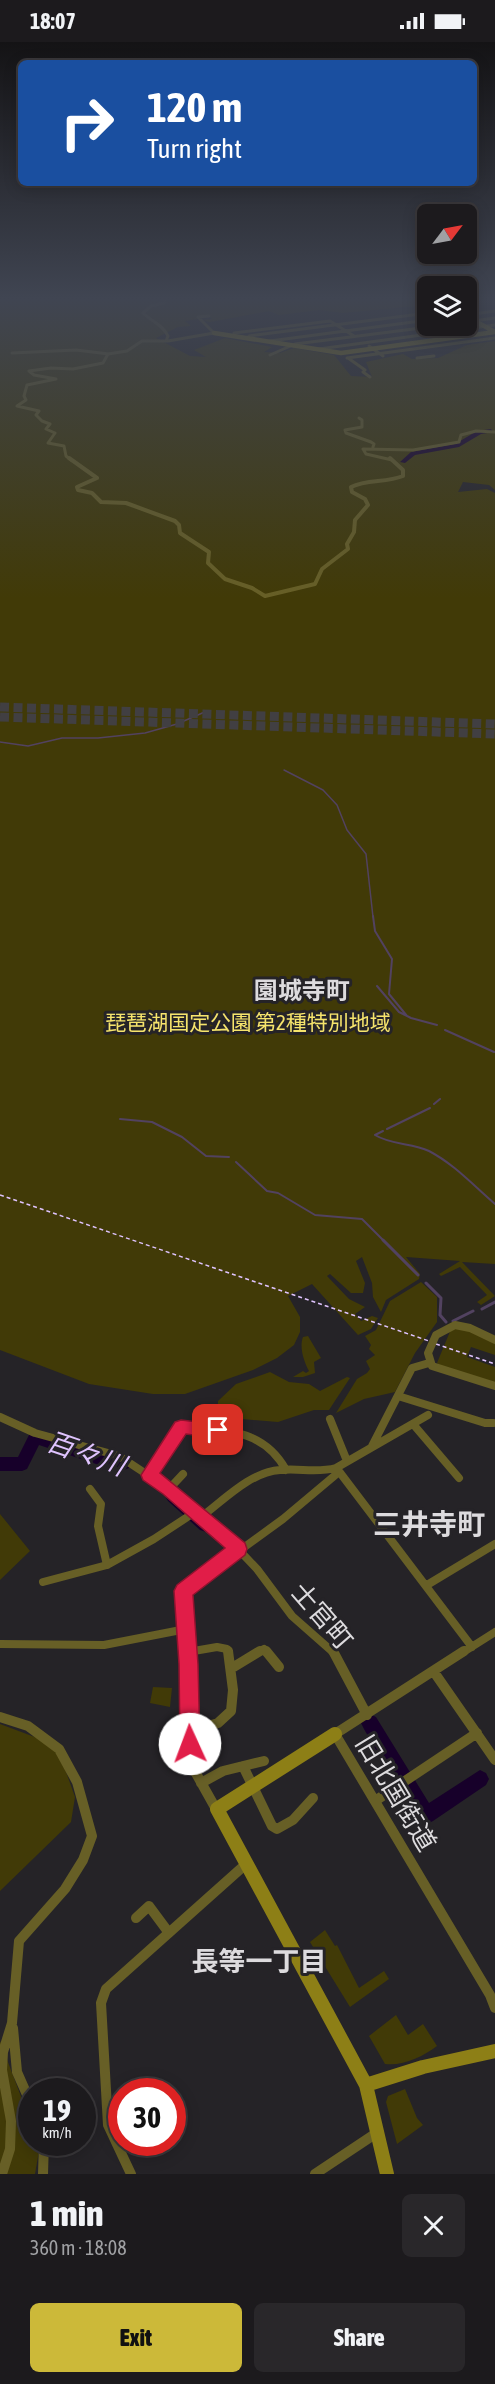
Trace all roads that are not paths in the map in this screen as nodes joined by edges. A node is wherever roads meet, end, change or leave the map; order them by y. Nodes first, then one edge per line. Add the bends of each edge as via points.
1 (26, 399) edge
2 (359, 418) dead end
3 (495, 432) edge
4 (373, 447) junction
5 (495, 1340) edge
6 (429, 1363) junction
7 (495, 1386) edge
8 (398, 1396) junction
9 (429, 1415) dead end
10 (0, 1417) edge
11 (330, 1419) dead end
12 (493, 1423) dead end
13 (413, 1424) junction
14 (372, 1447) junction
15 (347, 1461) junction
16 (286, 1470) junction
17 (337, 1470) junction
18 (183, 1474) dead end
19 (149, 1475) junction
20 (459, 1478) dead end
21 (90, 1489) dead end
22 (170, 1489) junction
23 (195, 1515) junction
24 (495, 1544) edge
25 (238, 1549) junction
26 (107, 1565) junction
27 (43, 1582) dead end
28 (427, 1585) junction
29 (186, 1629) junction
30 (495, 1632) edge
31 (0, 1644) edge
32 (472, 1647) junction
33 (188, 1652) junction
34 (279, 1667) dead end
35 (232, 1668) junction
36 (434, 1672) junction
37 (367, 1715) junction
38 (0, 1718) edge
39 (188, 1732) junction
40 (477, 1733) junction
41 (335, 1734) junction
42 (495, 1760) edge
43 (264, 1761) dead end
44 (243, 1766) junction
45 (201, 1783) junction
46 (252, 1786) junction
47 (313, 1798) dead end
48 (375, 1801) junction
49 (217, 1809) junction
50 (246, 1864) junction
51 (136, 1918) dead end
52 (169, 1933) junction
53 (495, 2008) edge
54 (12, 2023) junction
55 (495, 2051) edge
56 (20, 2078) edge
57 (366, 2085) junction
58 (378, 2132) junction
59 (44, 2156) edge
60 (2, 2174) edge
61 (43, 2174) edge
62 (130, 2174) edge
63 (315, 2174) edge
64 (387, 2174) edge

1 - 4 street via 17,406 39,411 36,415 50,424 46,429 55,433 48,442 64,446 66,456 96,477 79,485 78,490 92,493 101,502 126,503 175,521 180,533 209,552 208,563 220,576 261,595 314,585 322,569 348,549 355,516 368,505 351,487 362,482 391,481 404,474 390,458 363,451
2 - 4 street via 362,427 347,429 346,433 371,442
3 - 4 street via 468,432 461,435 459,442 441,446 390,451
5 - 6 street via 460,1326 445,1328 430,1344
6 - 7 street
6 - 8 street via 412,1368
8 - 12 street
8 - 14 street
9 - 13 street
10 - 19 street, 士官町 via 35,1433 119,1456
11 - 15 street
13 - 14 street
13 - 20 street
14 - 15 street
15 - 17 street
16 - 17 street
16 - 19 street via 263,1441 240,1433 181,1427
16 - 23 street via 266,1472
17 - 25 street via 301,1508
17 - 28 street
18 - 22 street
19 - 22 street, 士官町
21 - 26 street via 101,1504 98,1520
22 - 23 street, 士官町
23 - 25 street, 士官町
23 - 26 street
24 - 28 street
25 - 29 street via 184,1591
25 - 37 street, 士官町 via 292,1616 333,1651
26 - 27 street
28 - 32 street
29 - 31 street via 104,1645
29 - 33 street
30 - 32 street, 旧北国街道
32 - 36 street, 旧北国街道
33 - 35 street via 225,1647
33 - 39 street
34 - 35 street via 264,1649
35 - 39 street via 231,1710 216,1724
36 - 37 street, 旧北国街道
36 - 40 street
37 - 41 street, 旧北国街道
38 - 54 street via 28,1726 58,1749 77,1782 93,1836 65,1889 19,1941
39 - 45 street via 193,1768
40 - 42 street
40 - 48 street
41 - 46 street
41 - 48 street, 旧北国街道
43 - 44 street
44 - 45 street
44 - 46 street
45 - 49 street
46 - 47 street via 277,1829 293,1820
46 - 49 street
48 - 53 street, 旧北国街道
49 - 50 street
50 - 52 street
50 - 57 street
51 - 52 street via 149,1906
52 - 62 street via 106,1989 102,2003 108,2125
54 - 56 street
54 - 60 street via 3,2052 2,2070 11,2121 10,2149
55 - 57 street
57 - 58 street
58 - 63 street
58 - 64 street
59 - 61 street

